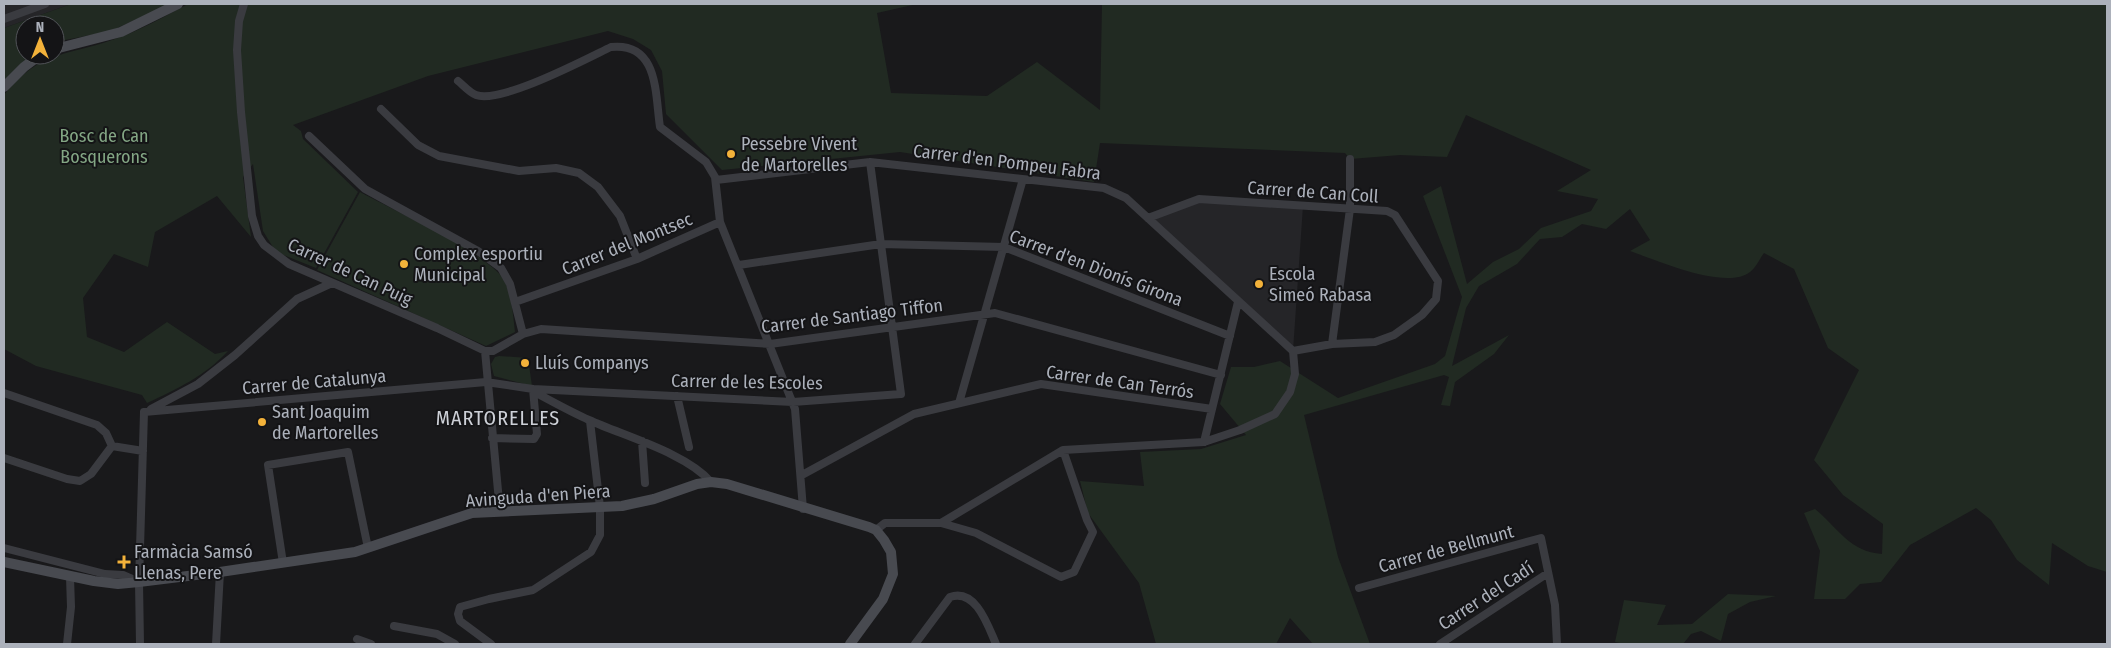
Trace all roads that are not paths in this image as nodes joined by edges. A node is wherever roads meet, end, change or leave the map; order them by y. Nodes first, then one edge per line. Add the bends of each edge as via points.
1 (45, 4) edge
2 (178, 4) edge
3 (244, 4) edge
4 (4, 19) edge
5 (65, 46) edge
6 (27, 65) edge
7 (458, 81) dead end
8 (4, 87) edge
9 (381, 109) dead end
10 (309, 136) dead end
11 (1350, 159) dead end
12 (870, 162) junction
13 (1023, 179) junction
14 (716, 180) junction
15 (1350, 209) junction
16 (1148, 218) junction
17 (720, 222) junction
18 (881, 244) junction
19 (1004, 247) junction
20 (637, 259) junction
21 (739, 265) junction
22 (332, 283) junction
23 (515, 302) junction
24 (1238, 302) junction
25 (984, 314) junction
26 (892, 326) junction
27 (523, 334) junction
28 (1230, 336) junction
29 (770, 344) junction
30 (1332, 344) junction
31 (485, 351) junction
32 (1293, 351) junction
33 (1221, 375) junction
34 (486, 382) junction
35 (533, 389) junction
36 (4, 393) edge
37 (678, 396) junction
38 (793, 402) junction
39 (959, 403) junction
40 (1212, 409) junction
41 (144, 412) junction
42 (590, 420) junction
43 (492, 438) junction
44 (642, 441) junction
45 (1204, 442) junction
46 (112, 446) junction
47 (689, 447) dead end
48 (1063, 450) junction
49 (143, 451) junction
50 (4, 458) edge
51 (802, 474) junction
52 (711, 482) junction
53 (645, 483) dead end
54 (600, 507) junction
55 (803, 509) junction
56 (500, 512) junction
57 (942, 523) junction
58 (876, 530) junction
59 (4, 548) edge
60 (368, 548) junction
61 (4, 562) edge
62 (283, 563) junction
63 (89, 570) junction
64 (220, 572) junction
65 (1548, 573) junction
66 (72, 577) junction
67 (139, 582) junction
68 (1359, 588) dead end
69 (394, 626) dead end
70 (357, 639) dead end
71 (67, 644) edge
72 (140, 644) edge
73 (216, 644) edge
74 (371, 644) edge
75 (455, 644) edge
76 (491, 644) edge
77 (850, 644) edge
78 (915, 644) edge
79 (996, 644) edge
80 (1440, 644) edge
81 (1557, 644) edge

1 - 4 street
2 - 5 street via 121,32
3 - 22 street, Carrer de Can Puig via 237,35 238,76 254,227 275,255
6 - 8 street
7 - 14 street via 476,95 486,96 520,89 611,47 627,48 643,55 651,66 660,127 706,162
9 - 20 street via 418,145 438,156 519,171 556,168 579,173 598,187 620,216
10 - 23 street via 365,190 478,251 501,268
11 - 15 street
12 - 13 street, Carrer d'en Pompeu Fabra
12 - 14 street, Carrer d'en Pompeu Fabra
12 - 18 street
13 - 16 street, Carrer d'en Pompeu Fabra via 1104,188 1126,198
13 - 19 street
14 - 17 street
15 - 16 street, Carrer de Can Coll via 1199,199
15 - 30 street
15 - 30 street, Carrer de Can Coll via 1387,211 1395,215 1438,281 1438,286 1436,299 1422,315 1394,335 1375,342
16 - 24 street, Carrer d'en Pompeu Fabra
17 - 20 street, Carrer del Montsec
17 - 21 street
18 - 19 street, Carrer d'en Dionís Girona
18 - 21 street, Carrer d'en Dionís Girona
18 - 26 street
19 - 25 street
19 - 28 street, Carrer d'en Dionís Girona
20 - 23 street, Carrer del Montsec
21 - 29 street
22 - 31 street, Carrer de Can Puig
22 - 41 street via 297,299 198,384
23 - 27 street
24 - 28 street
24 - 32 street, Carrer d'en Pompeu Fabra
25 - 26 street, Carrer de Santiago Tiffon
25 - 33 street, Carrer de Santiago Tiffon via 995,313
25 - 39 street
26 - 29 street, Carrer de Santiago Tiffon
26 - 38 street, Carrer de les Escoles via 901,394
27 - 29 street, Carrer de Santiago Tiffon via 542,329
27 - 31 street, Carrer de Santiago Tiffon via 493,351
28 - 33 street
29 - 38 street
30 - 32 street
31 - 34 street
32 - 45 street via 1295,374 1290,392 1275,414
33 - 40 street
34 - 35 street
34 - 41 street, Carrer de Catalunya
34 - 43 street
35 - 37 street, Carrer de les Escoles
35 - 42 street
35 - 43 street via 537,434 534,439
36 - 46 street via 97,425 106,432
37 - 38 street, Carrer de les Escoles
37 - 47 street
38 - 51 street
39 - 40 street, Carrer de Can Terrós via 1041,384
39 - 51 street, Carrer de Can Terrós via 914,414
40 - 45 street
41 - 49 street
42 - 44 street
42 - 54 street
43 - 56 street
44 - 52 street via 701,470
44 - 53 street
45 - 48 street
46 - 49 street
46 - 50 street via 91,474 80,481
48 - 57 street
48 - 57 street via 1093,532 1074,572 1061,578 976,533
49 - 67 street
51 - 55 street
52 - 54 street, Avinguda d'en Piera via 654,499
52 - 55 street, Avinguda d'en Piera via 727,484
54 - 56 street, Avinguda d'en Piera
54 - 76 street via 600,535 591,552 534,590 460,607 460,621
55 - 58 street, Avinguda d'en Piera
56 - 60 street, Avinguda d'en Piera via 472,513
57 - 58 street via 885,524
58 - 77 street via 891,552 893,574 883,599
59 - 63 street, Avinguda d'en Piera
60 - 62 street, Avinguda d'en Piera
60 - 62 street via 348,452 268,465
61 - 66 street, Avinguda d'en Piera
62 - 64 street, Avinguda d'en Piera
63 - 66 street
63 - 67 street, Avinguda d'en Piera via 124,575
64 - 67 street, Avinguda d'en Piera
64 - 73 street
65 - 68 street, Carrer de Bellmunt via 1541,538
65 - 80 street, Carrer del Cadí
65 - 81 street via 1555,605
66 - 67 street, Avinguda d'en Piera via 118,584
66 - 71 street
67 - 72 street
69 - 75 street via 437,634
70 - 74 street
78 - 79 street via 950,598 958,595 966,597 984,616

